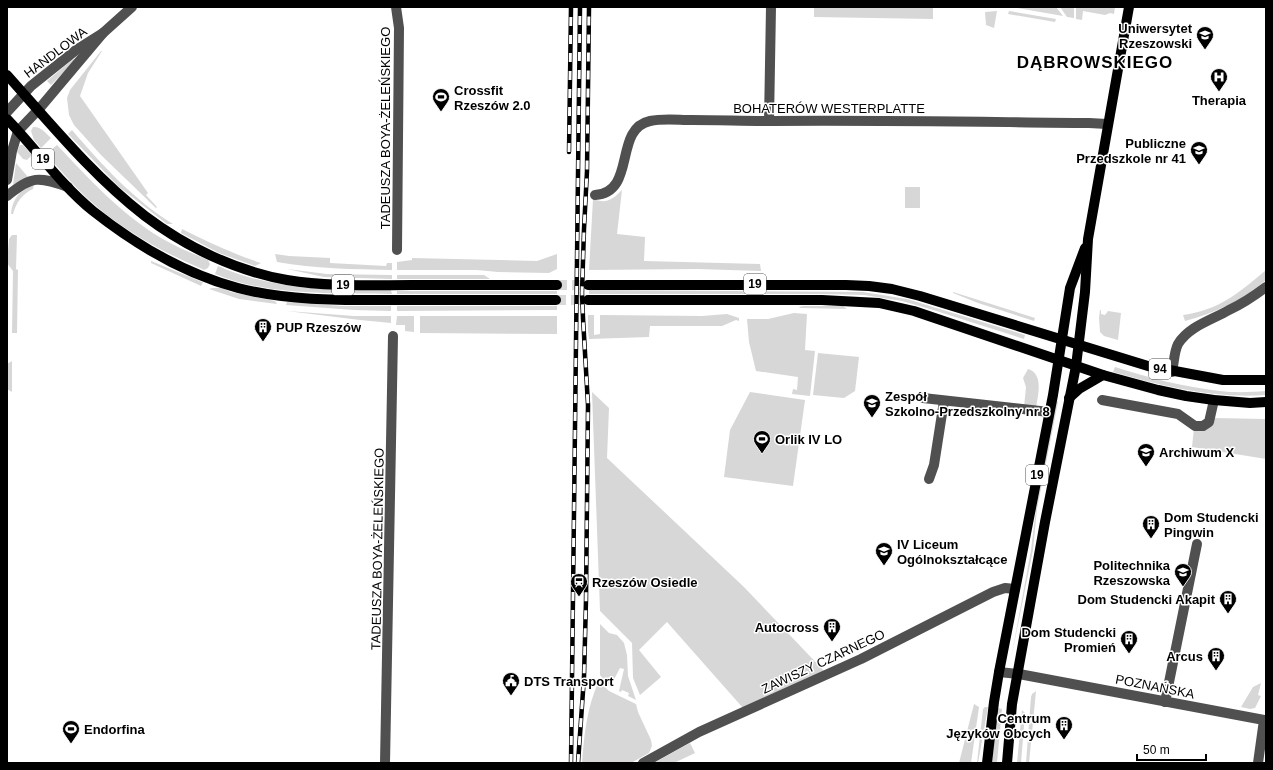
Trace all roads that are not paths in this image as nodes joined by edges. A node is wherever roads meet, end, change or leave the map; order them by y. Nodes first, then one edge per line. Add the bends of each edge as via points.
1 (132, 7) edge
2 (396, 7) edge
3 (771, 7) edge
4 (1129, 7) edge
5 (103, 33) junction
6 (7, 75) edge
7 (24, 93) junction
8 (39, 110) junction
9 (7, 112) edge
10 (7, 119) edge
11 (769, 121) junction
12 (1107, 124) junction
13 (18, 131) junction
14 (7, 180) edge
15 (68, 187) junction
16 (595, 195) dead end
17 (7, 196) edge
18 (1088, 239) junction
19 (397, 250) dead end
20 (556, 285) tunnel mouth
21 (588, 285) tunnel mouth
22 (1266, 287) edge
23 (556, 300) tunnel mouth
24 (588, 300) tunnel mouth
25 (393, 336) dead end
26 (1060, 340) junction
27 (1078, 346) junction
28 (1058, 360) junction
29 (1076, 366) junction
30 (1172, 372) junction
31 (1103, 375) junction
32 (1266, 380) edge
33 (923, 398) dead end
34 (1069, 398) junction
35 (944, 400) junction
36 (1102, 400) dead end
37 (1214, 400) junction
38 (1266, 402) edge
39 (1049, 412) junction
40 (929, 479) dead end
41 (1197, 544) dead end
42 (1015, 588) junction
43 (998, 672) junction
44 (1019, 674) junction
45 (1165, 702) junction
46 (385, 763) edge
47 (643, 763) edge
48 (987, 763) edge
49 (1007, 763) edge
50 (1258, 763) edge

1 - 5 street, HANDLOWA
2 - 19 street, TADEUSZA BOYA-ŻELEŃSKIEGO via 399,28
3 - 11 street
4 - 12 main road
5 - 7 street, HANDLOWA via 76,50
5 - 8 street, HANDLOWA
6 - 7 main road, 19
7 - 8 main road, 19
7 - 9 street, HANDLOWA
8 - 13 street, HANDLOWA
8 - 20 main road, 19 via 92,168 146,216 189,244 242,268 287,280 345,285
10 - 13 main road, 19
11 - 12 street, BOHATERÓW WESTERPLATTE
11 - 16 street, BOHATERÓW WESTERPLATTE via 660,120 643,123 632,134 616,184 610,191
12 - 18 main road
13 - 14 street
13 - 15 main road, 19
15 - 17 street via 49,180 36,179
15 - 23 main road, 19 via 113,226 146,248 191,271 237,288 327,300
18 - 26 main road via 1070,288
18 - 27 main road
21 - 26 main road, 19 via 869,286 920,296
22 - 30 street via 1186,335 1178,345
24 - 28 main road, 19 via 870,302 914,311
25 - 46 street, TADEUSZA BOYA-ŻELEŃSKIEGO
26 - 27 main road, 19
26 - 28 main road
27 - 29 main road, 19
27 - 30 main road, 94
28 - 29 main road, 94
28 - 39 main road, 19
29 - 31 main road, 94
29 - 34 main road, 19
30 - 32 main road, 94 via 1223,380
31 - 34 main road via 1078,389
31 - 37 main road, 94 via 1186,396
33 - 35 street
34 - 44 main road, 19
35 - 39 street
35 - 40 street via 934,465
36 - 37 street via 1178,414 1194,426 1203,426 1209,422
37 - 38 main road, 94
39 - 42 main road, 19
41 - 45 street
42 - 43 main road, 19
42 - 47 street, ZAWISZY CZARNEGO via 993,592 861,659 698,732
43 - 44 street, POZNAŃSKA
43 - 48 main road, 19
44 - 45 street, POZNAŃSKA
44 - 49 main road, 19 via 1012,704
45 - 50 street, POZNAŃSKA via 1264,720

